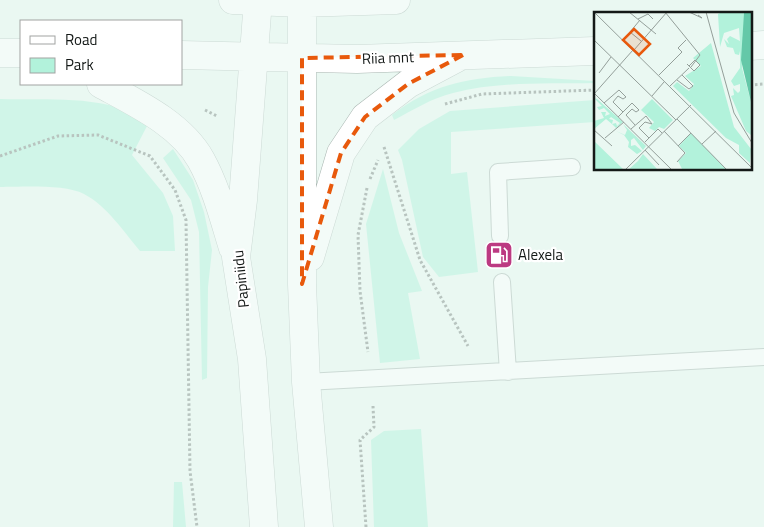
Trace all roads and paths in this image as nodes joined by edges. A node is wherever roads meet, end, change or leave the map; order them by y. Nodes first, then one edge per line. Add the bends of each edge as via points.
1 (396, 0) edge
2 (249, 1) edge
3 (301, 2) edge
4 (594, 51) edge
5 (0, 53) edge
6 (20, 53) edge
7 (182, 55) edge
8 (463, 55) junction
9 (254, 58) junction
10 (302, 58) junction
11 (103, 85) edge
12 (594, 90) edge
13 (439, 105) dead end
14 (199, 107) dead end
15 (224, 119) dead end
16 (387, 140) dead end
17 (384, 147) junction
18 (0, 156) edge
19 (572, 167) dead end
20 (500, 236) dead end
21 (236, 257) junction
22 (502, 282) dead end
23 (302, 284) junction
24 (764, 357) edge
25 (508, 372) junction
26 (483, 373) junction
27 (372, 380) junction
28 (306, 382) junction
29 (197, 527) edge
30 (264, 527) edge
31 (319, 527) edge
32 (366, 527) edge

1 - 3 main road
2 - 3 main road
2 - 9 main road, Papiniidu
3 - 10 main road
4 - 8 main road, Riia mnt
5 - 6 main road
7 - 9 main road, Riia mnt
8 - 10 main road, Riia mnt
8 - 23 main road via 408,84 365,117 341,154
9 - 10 main road, Riia mnt
9 - 21 main road, Papiniidu
10 - 23 main road
11 - 21 main road via 176,130 201,159
12 - 13 path via 482,94
14 - 15 path
16 - 17 path
17 - 26 path via 420,260
17 - 27 path via 368,183 358,235 360,291
18 - 29 path via 58,136 98,135 150,156 175,190 186,220 190,471
19 - 20 lane via 498,172
21 - 30 main road, Papiniidu via 252,359
22 - 25 lane
23 - 28 main road
24 - 25 lane
25 - 26 lane
26 - 27 lane
27 - 28 lane
27 - 32 path via 374,427 360,440
28 - 31 main road

